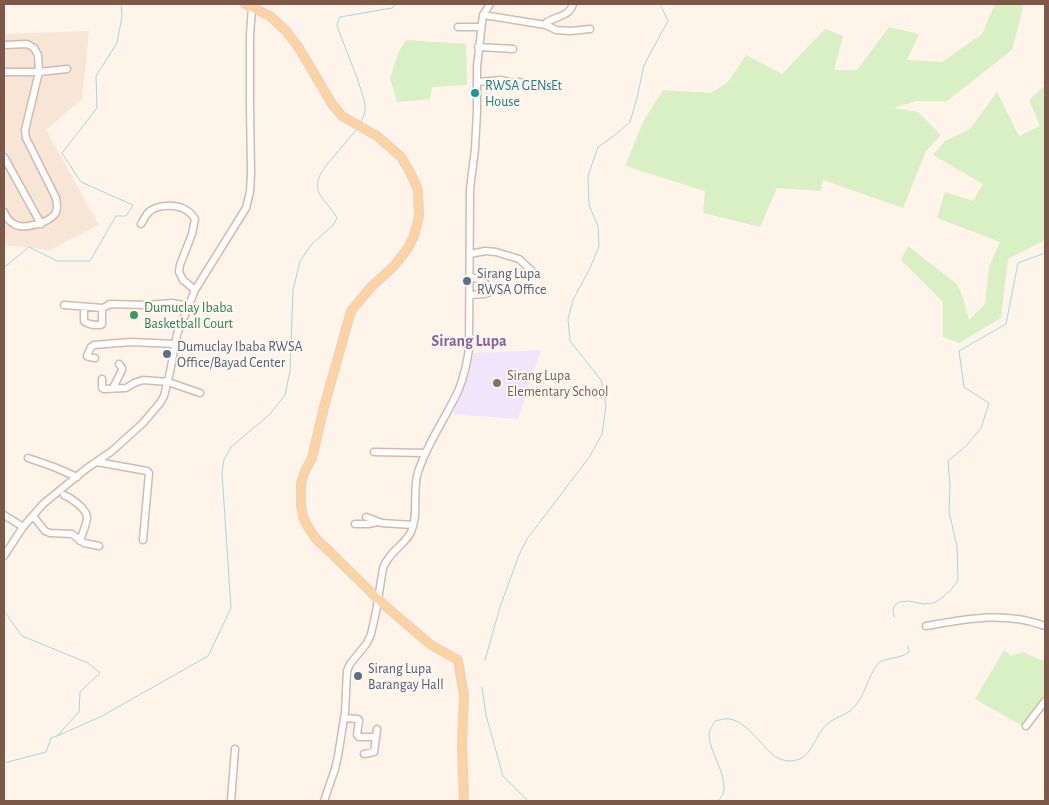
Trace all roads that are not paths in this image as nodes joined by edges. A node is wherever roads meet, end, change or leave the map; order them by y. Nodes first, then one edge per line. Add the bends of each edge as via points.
1 (490, 4) edge
2 (573, 4) edge
3 (250, 5) edge
4 (483, 15) junction
5 (546, 25) junction
6 (458, 27) dead end
7 (481, 27) junction
8 (590, 29) dead end
9 (4, 45) edge
10 (478, 48) junction
11 (513, 49) dead end
12 (67, 69) dead end
13 (4, 72) edge
14 (39, 72) junction
15 (4, 80) edge
16 (477, 82) junction
17 (520, 82) dead end
18 (4, 157) edge
19 (4, 212) edge
20 (41, 224) junction
21 (141, 224) dead end
22 (470, 254) junction
23 (532, 271) dead end
24 (470, 277) junction
25 (195, 290) junction
26 (470, 295) junction
27 (64, 305) dead end
28 (84, 306) junction
29 (189, 306) junction
30 (102, 308) junction
31 (175, 344) junction
32 (95, 358) dead end
33 (119, 364) dead end
34 (102, 379) dead end
35 (168, 382) junction
36 (113, 388) junction
37 (200, 393) dead end
38 (374, 452) dead end
39 (425, 453) junction
40 (28, 458) dead end
41 (97, 462) junction
42 (77, 477) junction
43 (64, 495) dead end
44 (4, 515) edge
45 (33, 516) junction
46 (366, 517) dead end
47 (378, 522) junction
48 (355, 524) dead end
49 (413, 525) junction
50 (23, 527) junction
51 (143, 540) dead end
52 (80, 541) junction
53 (99, 546) dead end
54 (4, 556) edge
55 (378, 599) junction
56 (926, 626) dead end
57 (1045, 626) edge
58 (1045, 701) edge
59 (344, 718) junction
60 (1026, 726) dead end
61 (377, 729) dead end
62 (376, 737) junction
63 (235, 749) dead end
64 (364, 754) dead end
65 (232, 801) edge
66 (324, 801) edge
67 (464, 801) edge

1 - 4 street
2 - 5 street via 567,14
3 - 25 street via 250,192 246,208
3 - 55 main road via 270,16 286,31 342,116 377,136 401,157 418,190 419,216 408,248 352,311 312,458 301,483 301,506 308,527 316,539
4 - 5 street
4 - 7 street
5 - 8 street via 562,31
6 - 7 street
7 - 10 street
9 - 14 street via 27,44 34,48
10 - 11 street
10 - 16 street
12 - 14 street
13 - 14 street
13 - 15 street
14 - 20 street via 25,130 26,138 57,206 55,214
16 - 17 street
16 - 22 street via 470,189
18 - 20 street
19 - 20 street via 13,224 20,227
21 - 25 street via 148,213 166,206 178,206 191,214 194,219 192,234 179,272
22 - 23 street via 496,252 520,259
22 - 24 street
24 - 26 street
24 - 26 street via 482,280 488,286 488,293
25 - 29 street
26 - 39 street via 469,349 465,372
27 - 28 street
28 - 30 street
28 - 30 street via 84,321 94,325 102,324
29 - 30 street via 172,303 110,304
29 - 31 street
31 - 32 street via 131,342 94,345 87,356
31 - 35 street
33 - 36 street via 122,370
34 - 36 street via 103,389
35 - 36 street via 141,381 126,388
35 - 37 street
35 - 41 street via 160,404 143,424
38 - 39 street
39 - 49 street via 416,481
40 - 42 street
41 - 42 street
41 - 51 street via 149,473
42 - 45 street
43 - 52 street via 86,514
44 - 50 street
45 - 50 street
45 - 52 street via 45,531 72,534
46 - 47 street
47 - 48 street
47 - 49 street
49 - 55 street via 408,537 386,561
50 - 54 street
52 - 53 street
55 - 59 street via 371,634 347,671
55 - 67 main road via 431,645 458,660 464,696
56 - 57 street via 991,617 1032,621
58 - 60 street
59 - 62 street via 359,720 358,737
59 - 66 street via 335,768
61 - 62 street
62 - 64 street via 374,752
63 - 65 street

